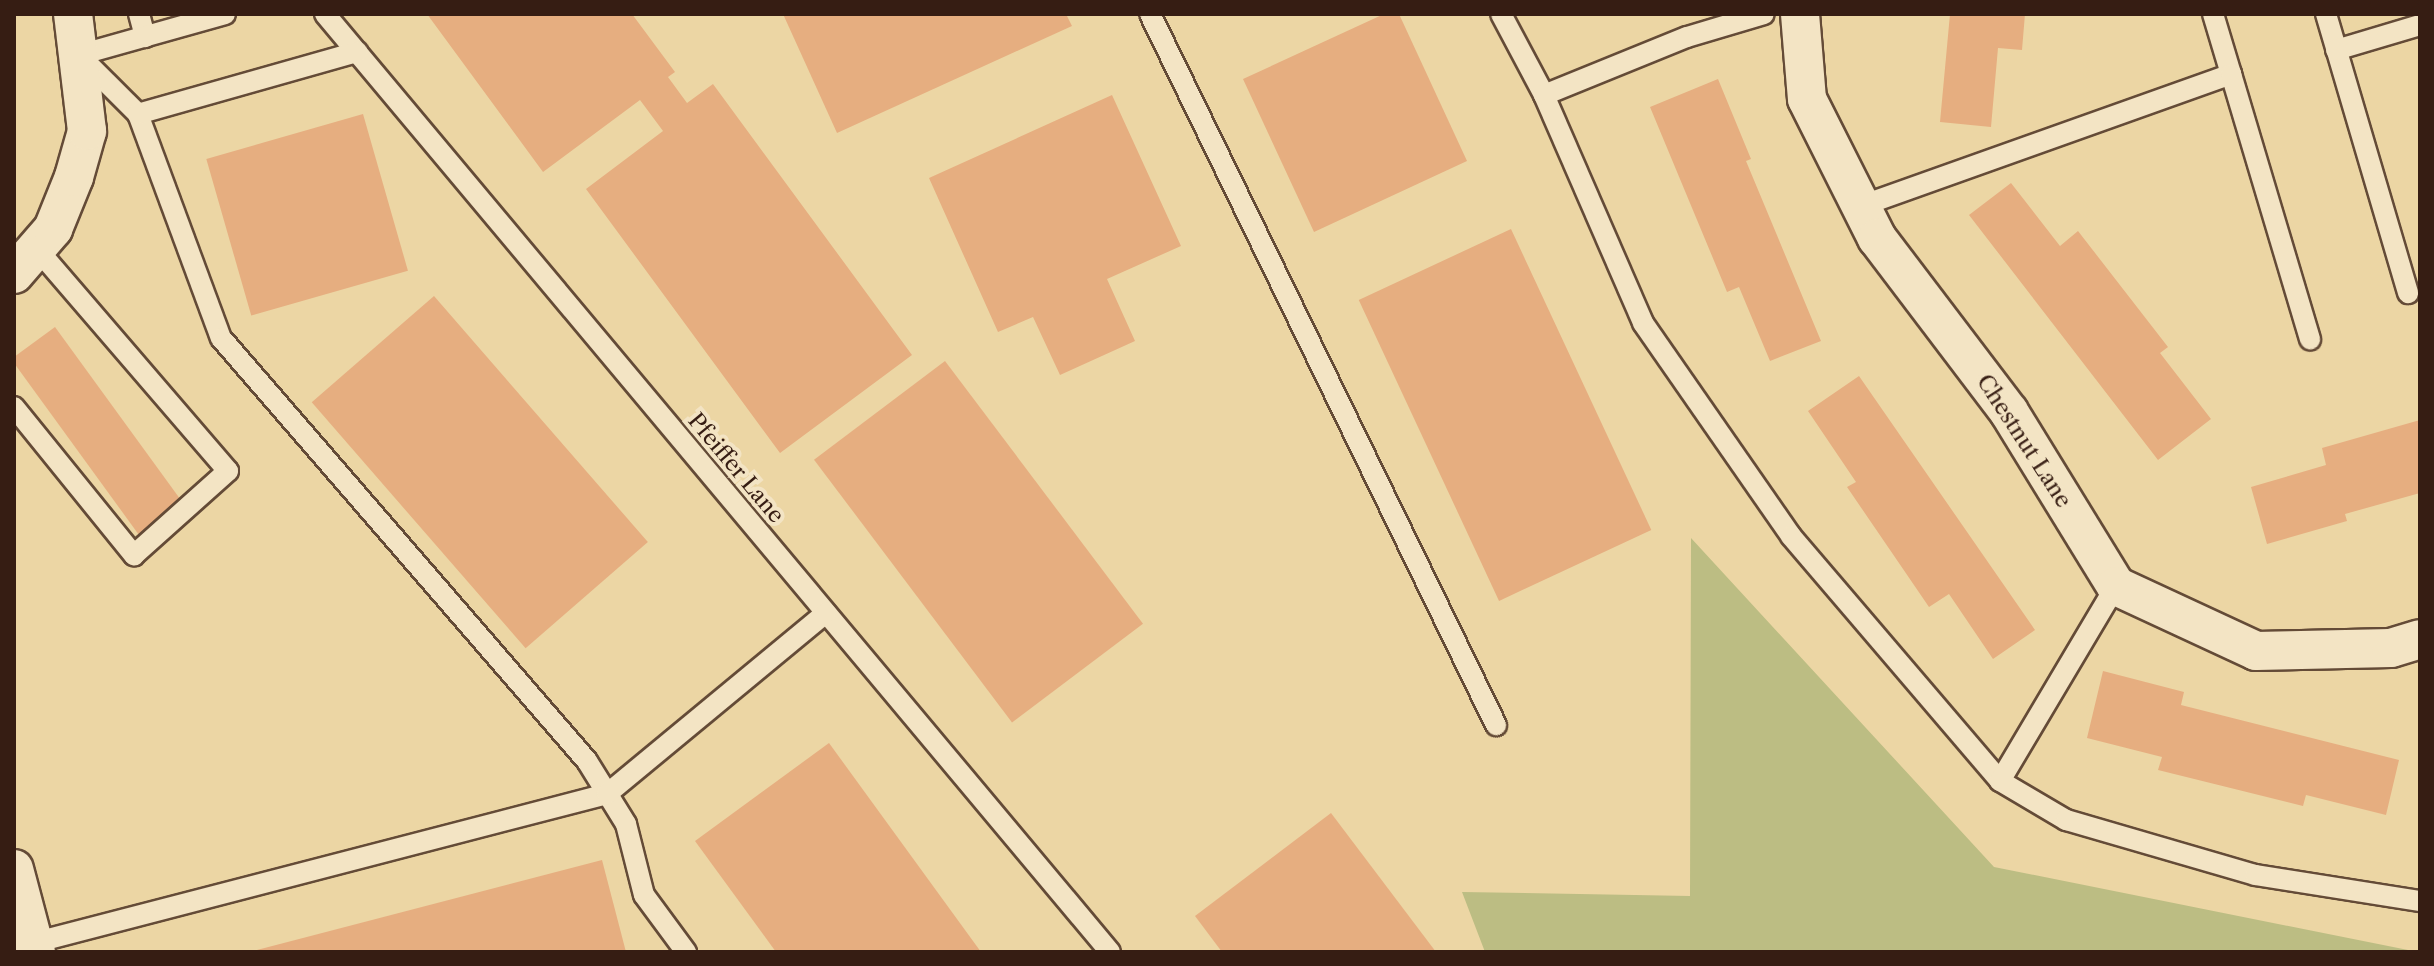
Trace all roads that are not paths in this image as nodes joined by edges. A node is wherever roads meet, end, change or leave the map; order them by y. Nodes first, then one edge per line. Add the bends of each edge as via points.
1 (73, 14) edge
2 (139, 14) edge
3 (225, 14) edge
4 (325, 14) edge
5 (1150, 14) edge
6 (1501, 14) edge
7 (1764, 14) edge
8 (1800, 14) edge
9 (2213, 14) edge
10 (2326, 14) edge
11 (2420, 25) edge
12 (145, 37) junction
13 (2336, 50) junction
14 (357, 52) junction
15 (79, 55) junction
16 (2231, 74) junction
17 (1544, 95) junction
18 (138, 114) junction
19 (1861, 206) junction
20 (25, 261) edge
21 (2408, 293) dead end
22 (2310, 339) dead end
23 (14, 407) edge
24 (2116, 586) junction
25 (826, 613) junction
26 (2420, 639) edge
27 (1496, 725) dead end
28 (2000, 781) junction
29 (607, 794) junction
30 (14, 869) edge
31 (2420, 901) edge
32 (35, 947) edge
33 (686, 952) edge
34 (1110, 952) edge

1 - 15 street
2 - 12 lane
3 - 12 lane
4 - 14 lane, Pfeiffer Lane
5 - 27 lane
6 - 17 lane
7 - 17 lane via 1687,37
8 - 19 street, Chestnut Lane via 1807,99
9 - 16 lane
10 - 13 lane
11 - 13 lane
12 - 15 lane
13 - 21 lane
14 - 18 lane
14 - 25 lane, Pfeiffer Lane
15 - 18 lane
15 - 20 street via 87,131 53,229
16 - 19 lane
16 - 22 lane
17 - 28 lane via 1643,323 1791,536
18 - 29 lane via 221,338 587,761
19 - 24 street, Chestnut Lane via 1877,238 2009,412
20 - 23 lane via 228,471 134,555
24 - 26 street via 2256,651 2391,648
24 - 28 lane
25 - 29 lane
25 - 34 lane, Pfeiffer Lane
28 - 31 lane via 2066,820 2226,867
29 - 32 lane
29 - 33 lane via 626,824 644,895
30 - 32 street

